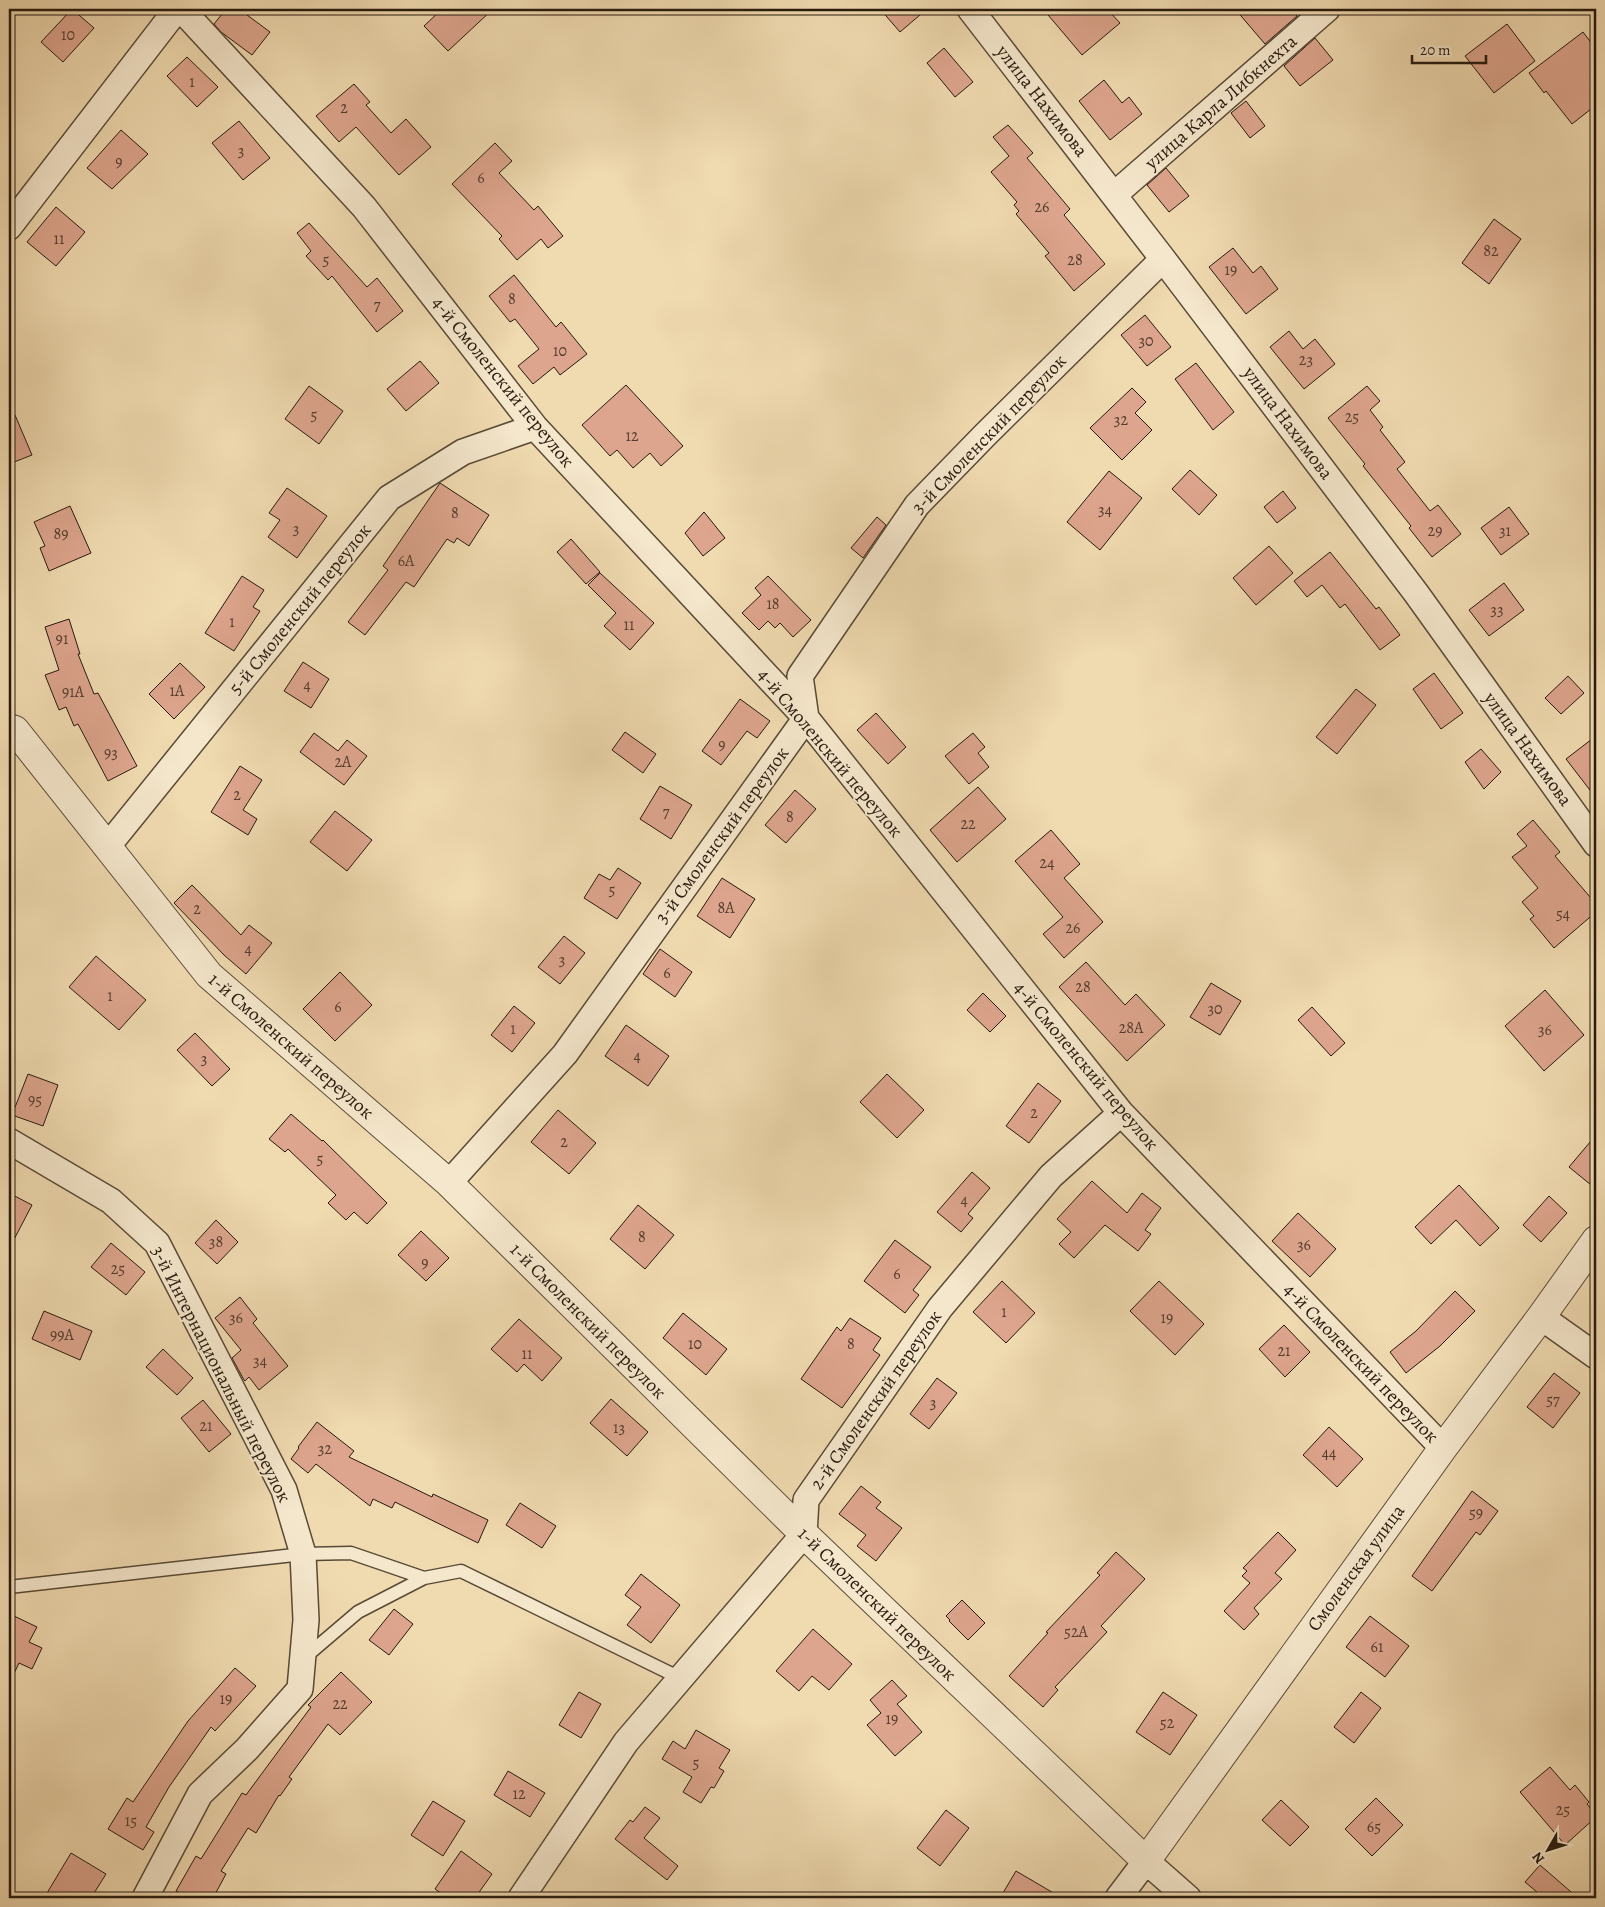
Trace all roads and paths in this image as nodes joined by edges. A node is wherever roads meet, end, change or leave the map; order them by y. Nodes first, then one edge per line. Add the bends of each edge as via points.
1 (177, 9) edge
2 (181, 9) edge
3 (970, 9) edge
4 (1327, 9) edge
5 (1114, 195) junction
6 (9, 227) edge
7 (1164, 259) junction
8 (535, 427) junction
9 (806, 718) junction
10 (9, 728) edge
11 (1596, 844) edge
12 (107, 847) junction
13 (1121, 1113) junction
14 (9, 1141) edge
15 (449, 1183) junction
16 (1596, 1240) edge
17 (1541, 1317) junction
18 (1596, 1356) edge
19 (1443, 1448) junction
20 (804, 1534) junction
21 (303, 1554) junction
22 (424, 1578) junction
23 (9, 1586) edge
24 (302, 1659) junction
25 (680, 1678) junction
26 (1146, 1861) junction
27 (145, 1898) edge
28 (520, 1898) edge
29 (1118, 1898) edge
30 (1188, 1898) edge

1 - 6 street
2 - 8 street, 4-й Смоленский переулок via 364,207
3 - 5 street, улица Нахимова
4 - 5 street, улица Карла Либкнехта
5 - 7 street, улица Нахимова
7 - 9 street, 3-й Смоленский переулок via 917,505 800,676
7 - 11 street, улица Нахимова via 1416,593
8 - 9 street, 4-й Смоленский переулок
8 - 12 street, 5-й Смоленский переулок via 463,452 389,498
9 - 13 street, 4-й Смоленский переулок
9 - 15 street, 3-й Смоленский переулок via 565,1054
10 - 12 street, 1-й Смоленский переулок via 15,730
12 - 15 street, 1-й Смоленский переулок via 208,975
13 - 19 street, 4-й Смоленский переулок
13 - 20 street, 2-й Смоленский переулок via 1051,1176 940,1308 806,1500
14 - 21 street, 3-й Интернациональный переулок via 111,1201 157,1243 284,1490
15 - 20 street, 1-й Смоленский переулок
16 - 17 street, Смоленская улица
17 - 18 street
17 - 19 street, Смоленская улица
19 - 26 street, Смоленская улица
20 - 25 street
20 - 26 street, 1-й Смоленский переулок
21 - 22 lane via 351,1553
21 - 23 lane
21 - 24 street, 3-й Интернациональный переулок via 306,1620
22 - 24 lane via 358,1612
22 - 25 lane via 461,1571
24 - 27 street, 3-й Интернациональный переулок via 300,1688 247,1749 200,1794
25 - 28 street via 626,1742
26 - 29 street, Смоленская улица
26 - 30 street, 1-й Смоленский переулок

